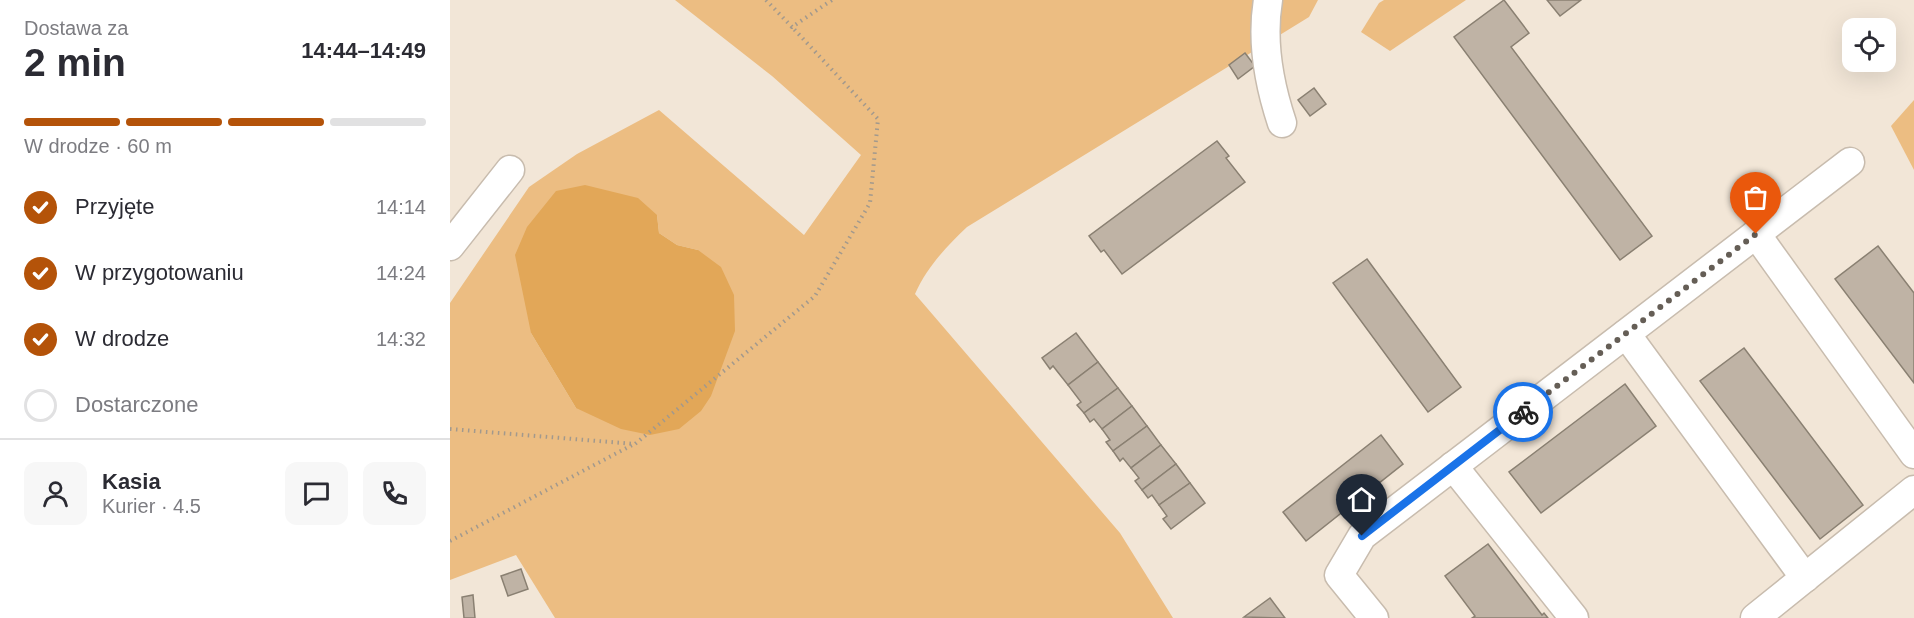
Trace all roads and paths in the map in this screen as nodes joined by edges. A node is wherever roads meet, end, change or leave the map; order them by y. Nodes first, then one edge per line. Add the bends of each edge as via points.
1 (766, 0) edge
2 (832, 0) edge
3 (1268, 0) edge
4 (792, 27) junction
5 (1282, 123) dead end
6 (1850, 162) dead end
7 (510, 170) dead end
8 (1756, 234) junction
9 (450, 246) edge
10 (1626, 334) junction
11 (450, 429) edge
12 (634, 444) junction
13 (1914, 454) edge
14 (1453, 466) junction
15 (1914, 490) edge
16 (450, 541) edge
17 (1805, 578) junction
18 (1374, 618) edge
19 (1574, 618) edge
20 (1755, 618) edge

1 - 4 path
2 - 4 path
3 - 5 lane via 1264,22 1268,73
4 - 12 path via 878,119 870,203 815,296
6 - 8 lane
7 - 9 lane
8 - 10 lane
8 - 13 lane
10 - 14 lane
10 - 17 lane
11 - 12 path
12 - 16 path
14 - 18 lane via 1362,536 1339,575
14 - 19 lane
15 - 17 lane
17 - 20 lane

